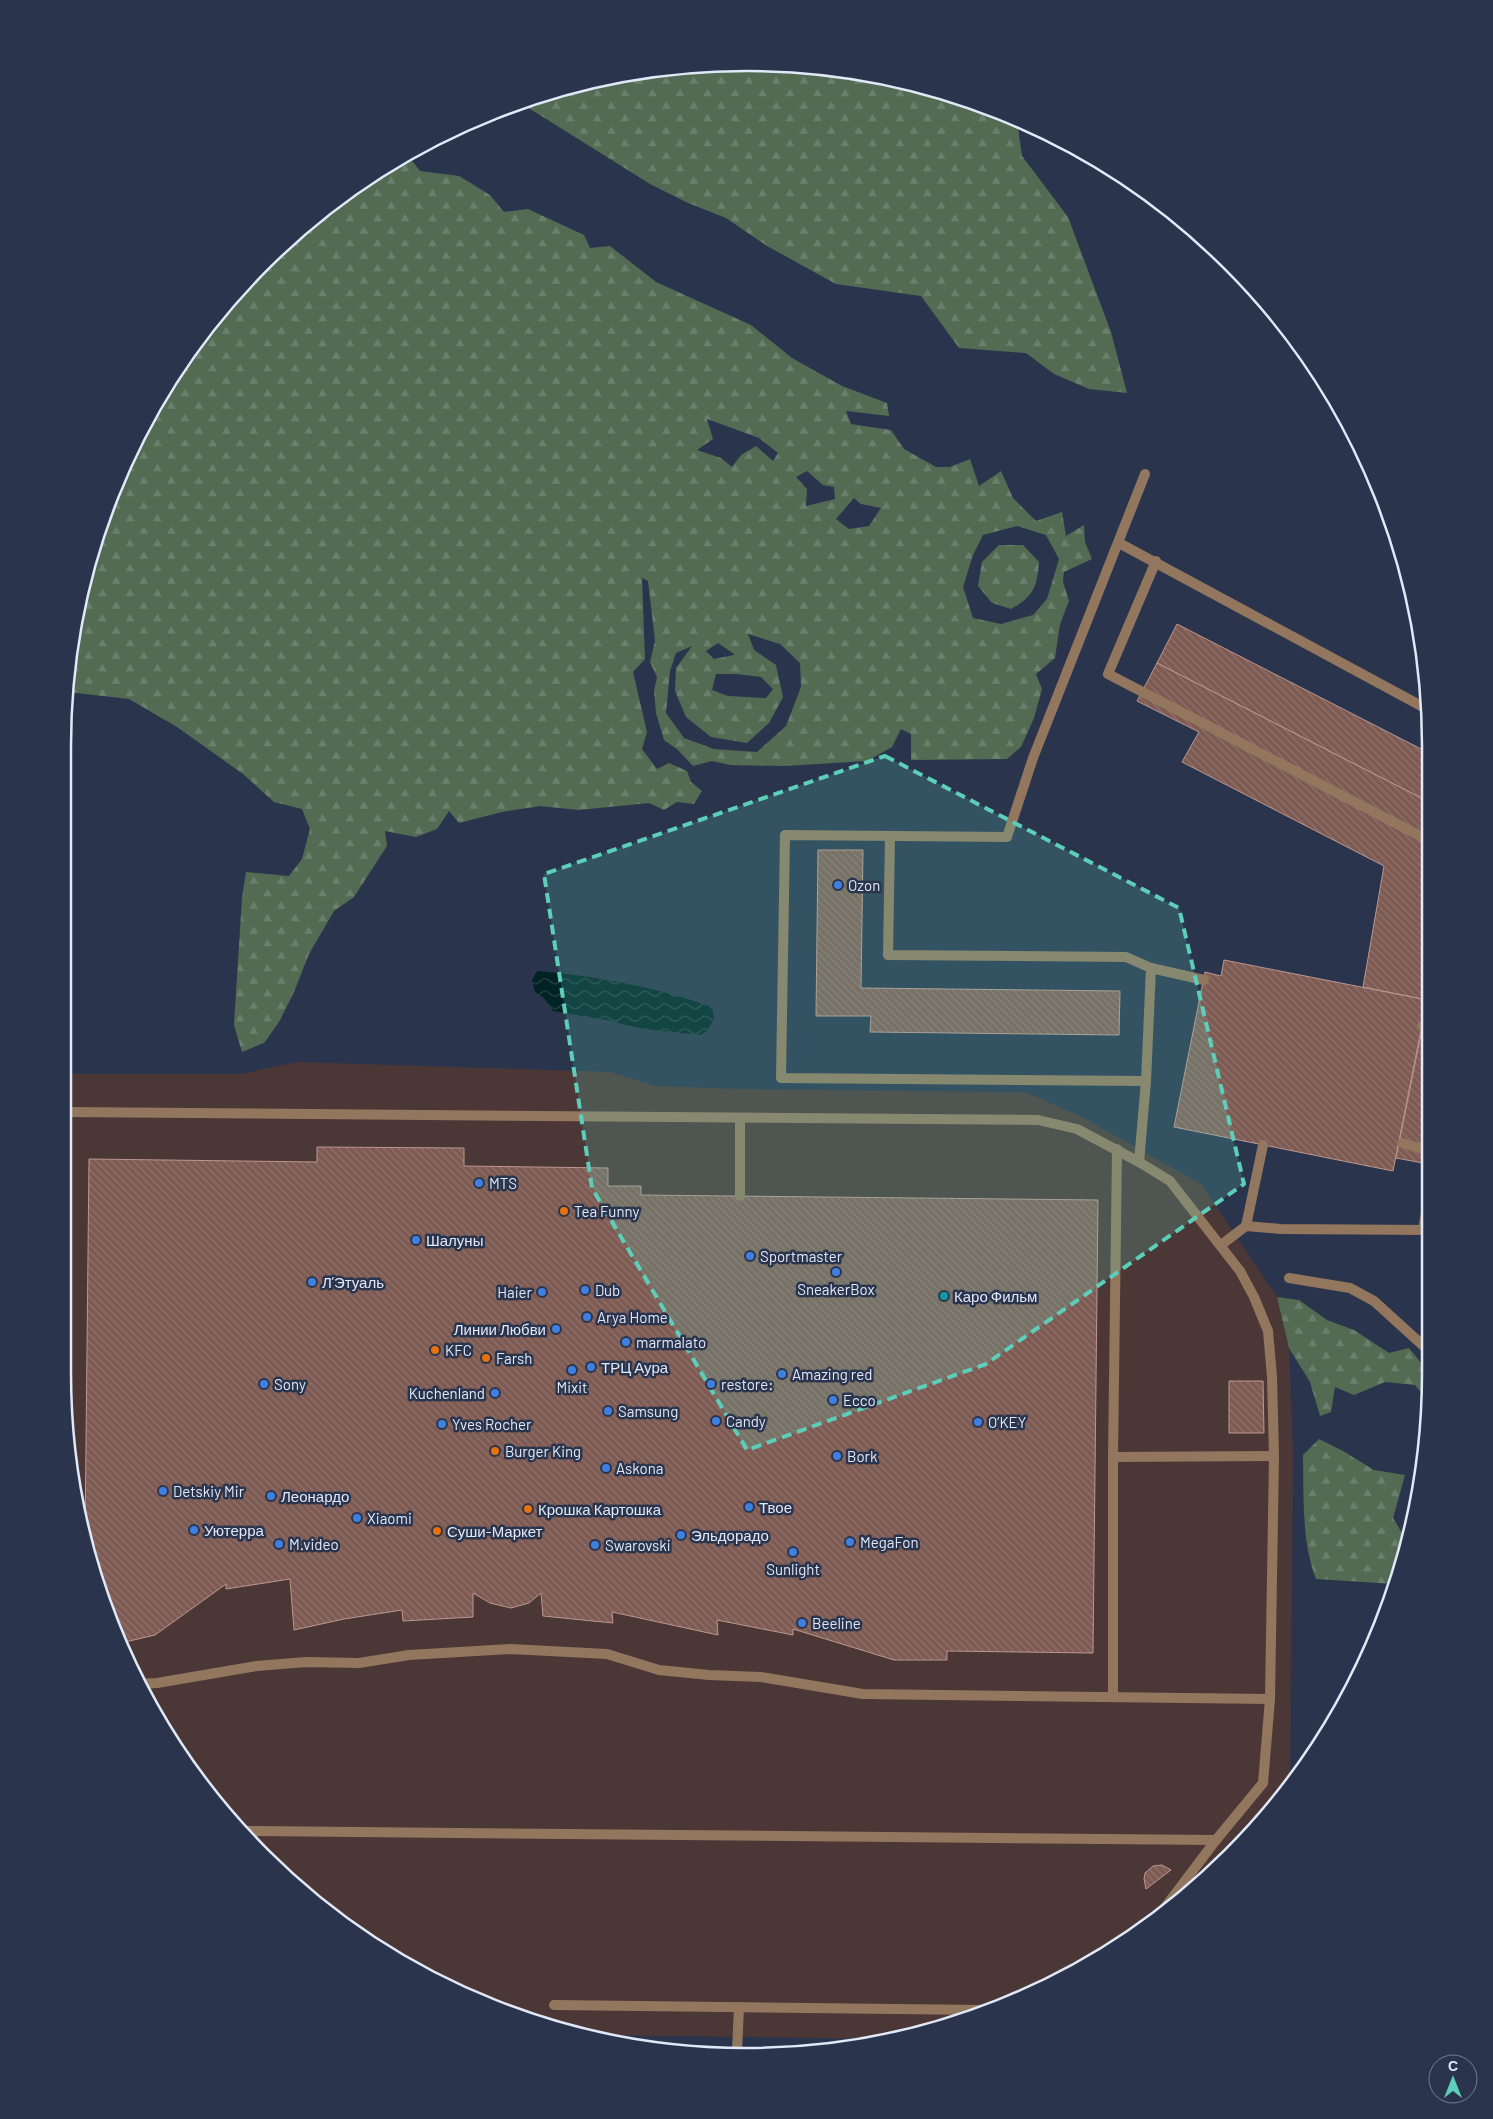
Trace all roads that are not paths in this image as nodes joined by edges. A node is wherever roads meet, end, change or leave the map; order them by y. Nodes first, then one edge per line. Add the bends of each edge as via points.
1 (1145, 474) dead end
2 (1119, 543) junction
3 (1156, 562) junction
4 (1420, 705) edge
5 (890, 836) junction
6 (1422, 836) edge
7 (1151, 968) junction
8 (1204, 980) dead end
9 (1146, 1081) junction
10 (71, 1112) edge
11 (740, 1118) junction
12 (1402, 1143) dead end
13 (1263, 1145) dead end
14 (1422, 1148) edge
15 (1117, 1149) junction
16 (1139, 1162) junction
17 (740, 1196) dead end
18 (1246, 1226) junction
19 (1422, 1230) edge
20 (1222, 1246) junction
21 (1289, 1278) dead end
22 (1422, 1346) edge
23 (1274, 1456) junction
24 (1112, 1457) junction
25 (148, 1683) edge
26 (1113, 1697) junction
27 (1270, 1699) junction
28 (251, 1831) edge
29 (1216, 1840) junction
30 (1175, 1894) edge
31 (554, 2005) dead end
32 (739, 2007) junction
33 (970, 2010) edge
34 (737, 2048) edge

1 - 2 lane
2 - 3 lane
2 - 5 lane via 1033,758 1007,837
3 - 4 lane
3 - 6 lane via 1108,674
5 - 7 lane via 888,955 1126,957
5 - 9 lane via 785,835 781,1078
7 - 8 lane
7 - 9 lane
9 - 16 lane
10 - 11 lane
11 - 15 lane via 1038,1120 1077,1129
11 - 17 lane
12 - 14 lane
13 - 18 lane
15 - 16 lane
15 - 24 lane
16 - 20 lane via 1170,1181
18 - 19 lane
18 - 20 lane
20 - 23 lane via 1240,1270 1268,1331
21 - 22 lane via 1350,1288 1374,1301
23 - 24 lane
23 - 27 lane
24 - 26 lane
25 - 26 lane via 257,1666 306,1662 359,1663 409,1654 510,1649 607,1654 659,1670 761,1677 863,1694
26 - 27 lane
27 - 29 lane via 1263,1783
28 - 29 lane
29 - 30 lane
31 - 32 lane
32 - 33 lane
32 - 34 lane

